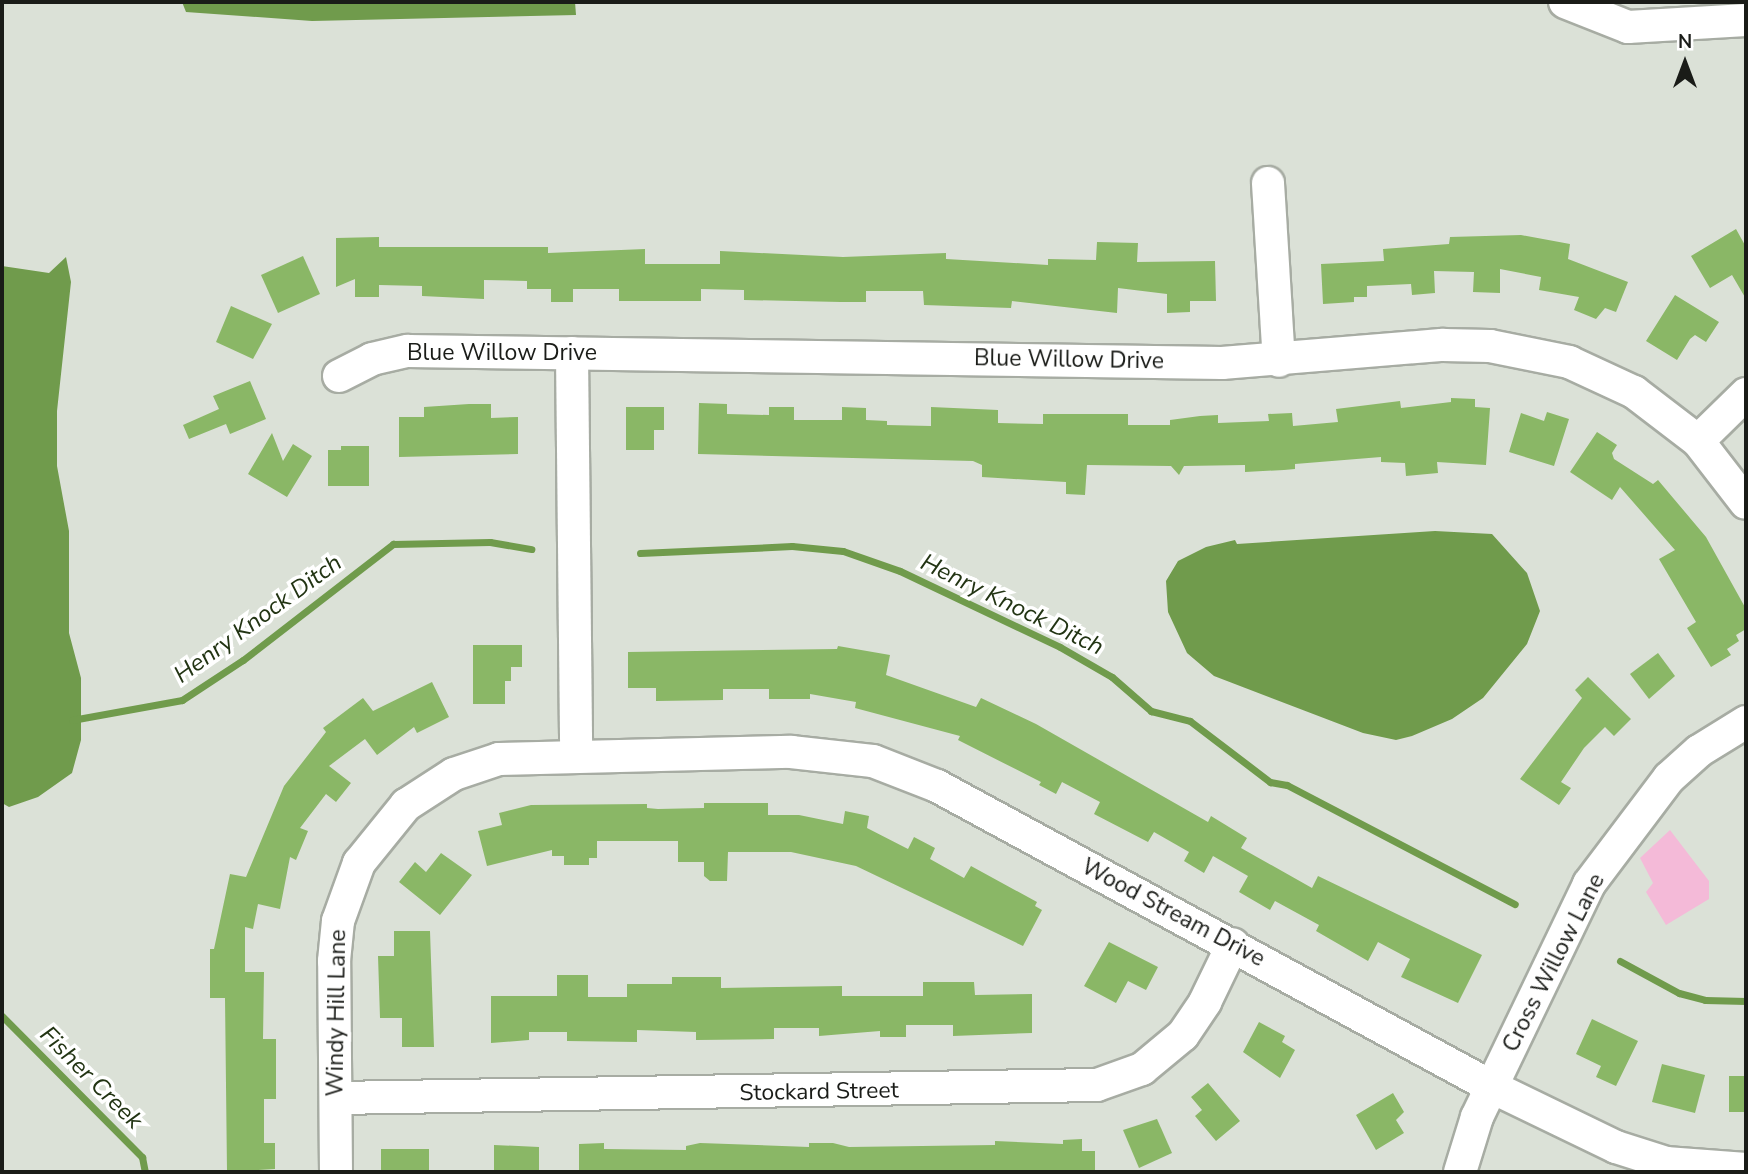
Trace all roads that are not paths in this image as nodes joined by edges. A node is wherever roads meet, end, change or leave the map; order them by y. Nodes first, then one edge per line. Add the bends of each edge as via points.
1 (1565, 2) edge
2 (1746, 20) edge
3 (1268, 183) dead end
4 (572, 353) junction
5 (1279, 361) junction
6 (339, 376) dead end
7 (1746, 394) edge
8 (1698, 442) junction
9 (1746, 503) edge
10 (1746, 722) edge
11 (576, 755) junction
12 (1233, 944) junction
13 (1492, 1087) junction
14 (335, 1098) junction
15 (1746, 1169) edge
16 (336, 1172) edge
17 (1460, 1172) edge

1 - 2 street via 1628,26
3 - 5 street
4 - 5 street, Blue Willow Drive
4 - 6 street, Blue Willow Drive via 408,351 372,359
4 - 11 street
5 - 8 street, Blue Willow Drive via 1443,345 1518,349 1601,374 1665,412
7 - 8 street
8 - 9 street, Blue Willow Drive
10 - 13 street, Cross Willow Lane via 1699,751 1669,778 1589,884
11 - 12 street, Wood Stream Drive via 814,752 873,761 937,786
11 - 14 street, Windy Hill Lane via 499,759 454,774 411,800 377,836 349,885 336,932
12 - 13 street, Wood Stream Drive
12 - 14 street, Stockard Street via 1183,1035 1142,1069 1097,1086
13 - 15 street, Wood Stream Drive via 1639,1157 1693,1167
13 - 17 street, Cross Willow Lane
14 - 16 street, Windy Hill Lane

